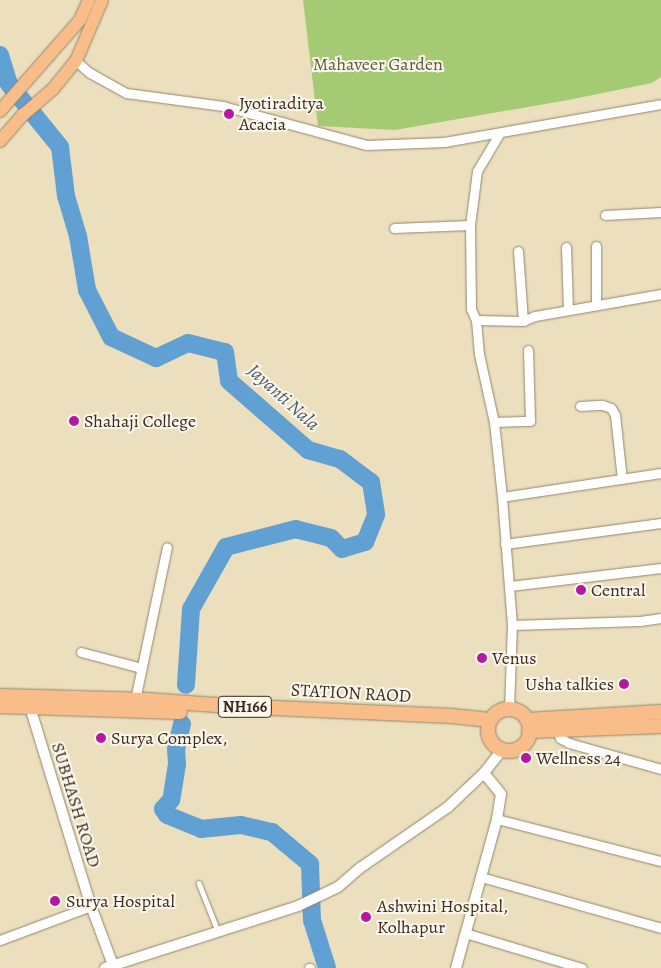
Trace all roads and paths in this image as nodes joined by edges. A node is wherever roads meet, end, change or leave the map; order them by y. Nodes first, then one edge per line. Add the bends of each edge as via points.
1 (89, 0) edge
2 (102, 0) edge
3 (76, 61) junction
4 (661, 104) edge
5 (0, 112) edge
6 (499, 134) junction
7 (0, 141) edge
8 (661, 212) edge
9 (605, 216) dead end
10 (470, 225) junction
11 (394, 228) dead end
12 (596, 246) dead end
13 (566, 247) dead end
14 (518, 251) dead end
15 (661, 294) edge
16 (596, 305) junction
17 (568, 310) junction
18 (476, 320) junction
19 (522, 321) junction
20 (528, 350) dead end
21 (580, 406) dead end
22 (494, 422) junction
23 (661, 473) edge
24 (622, 479) junction
25 (502, 498) junction
26 (661, 522) edge
27 (506, 544) junction
28 (167, 547) dead end
29 (661, 568) edge
30 (510, 586) junction
31 (661, 618) edge
32 (512, 626) junction
33 (82, 652) dead end
34 (141, 668) junction
35 (0, 696) edge
36 (135, 700) junction
37 (0, 706) edge
38 (30, 707) junction
39 (509, 710) junction
40 (661, 712) edge
41 (489, 724) junction
42 (661, 726) edge
43 (557, 730) junction
44 (527, 731) junction
45 (502, 750) junction
46 (661, 768) edge
47 (484, 773) junction
48 (497, 819) junction
49 (661, 861) edge
50 (480, 877) junction
51 (200, 883) dead end
52 (91, 906) junction
53 (661, 928) edge
54 (218, 932) junction
55 (465, 933) junction
56 (0, 940) edge
57 (111, 967) edge
58 (456, 968) edge
59 (582, 968) edge

1 - 5 main road via 80,20
2 - 3 main road
3 - 6 street via 90,73 126,93 223,106 367,145 444,142
3 - 7 main road
4 - 6 street
6 - 10 street via 478,172
8 - 9 street
10 - 11 street
10 - 18 street via 471,309
12 - 16 street
13 - 17 street
14 - 19 street
15 - 16 street
16 - 17 street
17 - 19 street
18 - 19 street
18 - 22 street via 479,354
20 - 22 street via 530,420
21 - 24 street via 611,408 615,416
22 - 25 street
23 - 24 street
24 - 25 street
25 - 27 street
26 - 27 street
27 - 30 street
28 - 34 street
29 - 30 street
30 - 32 street
31 - 32 street
32 - 39 street
33 - 34 street
34 - 36 street
35 - 36 highway, STATION RAOD / NH166
36 - 41 highway, STATION RAOD / NH166 via 452,716
37 - 38 highway, NH166
38 - 41 highway, NH166
38 - 52 street, SUBHASH ROAD
39 - 41 highway via 501,711
39 - 44 highway via 520,713
40 - 44 highway
41 - 45 highway via 490,739
42 - 43 highway
43 - 44 highway
43 - 46 street via 560,738 569,743
44 - 45 highway via 512,751
45 - 47 street
47 - 48 street via 501,794
47 - 54 street via 437,816 360,868 338,887 298,906
48 - 49 street
48 - 50 street
50 - 53 street
50 - 55 street
51 - 54 lane
52 - 56 street
52 - 57 street, SUBHASH ROAD
54 - 57 street
55 - 58 street
55 - 59 street

